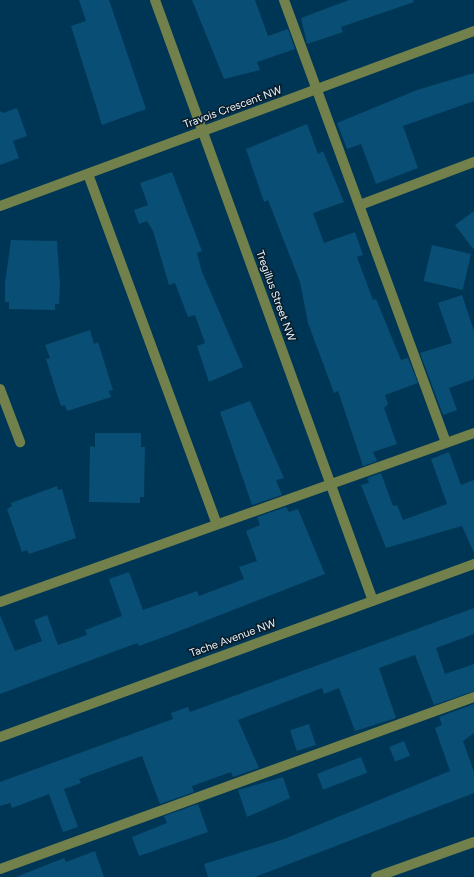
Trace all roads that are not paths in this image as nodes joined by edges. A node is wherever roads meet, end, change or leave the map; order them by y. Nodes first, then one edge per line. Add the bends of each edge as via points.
1 (155, 0) edge
2 (284, 0) edge
3 (474, 31) edge
4 (317, 90) junction
5 (203, 131) junction
6 (474, 162) edge
7 (88, 174) junction
8 (360, 205) junction
9 (0, 206) edge
10 (0, 389) edge
11 (474, 433) edge
12 (20, 442) dead end
13 (446, 442) junction
14 (329, 484) junction
15 (217, 524) junction
16 (474, 564) edge
17 (373, 601) junction
18 (0, 602) edge
19 (474, 697) edge
20 (0, 737) edge
21 (474, 842) edge
22 (0, 869) edge
23 (376, 877) edge

1 - 5 street, Tregillus Street NW
2 - 4 street
3 - 4 street, Travois Crescent NW
4 - 5 street, Travois Crescent NW
4 - 8 street
5 - 7 street, Travois Crescent NW
5 - 14 street, Tregillus Street NW
6 - 8 street
7 - 9 street, Travois Crescent NW
7 - 15 street
8 - 13 street
10 - 12 street
11 - 13 street
13 - 14 street
14 - 15 street
14 - 17 street, Tregillus Street NW
15 - 18 street
16 - 17 street, Tache Avenue NW
17 - 20 street, Tache Avenue NW
19 - 22 street
21 - 23 street

